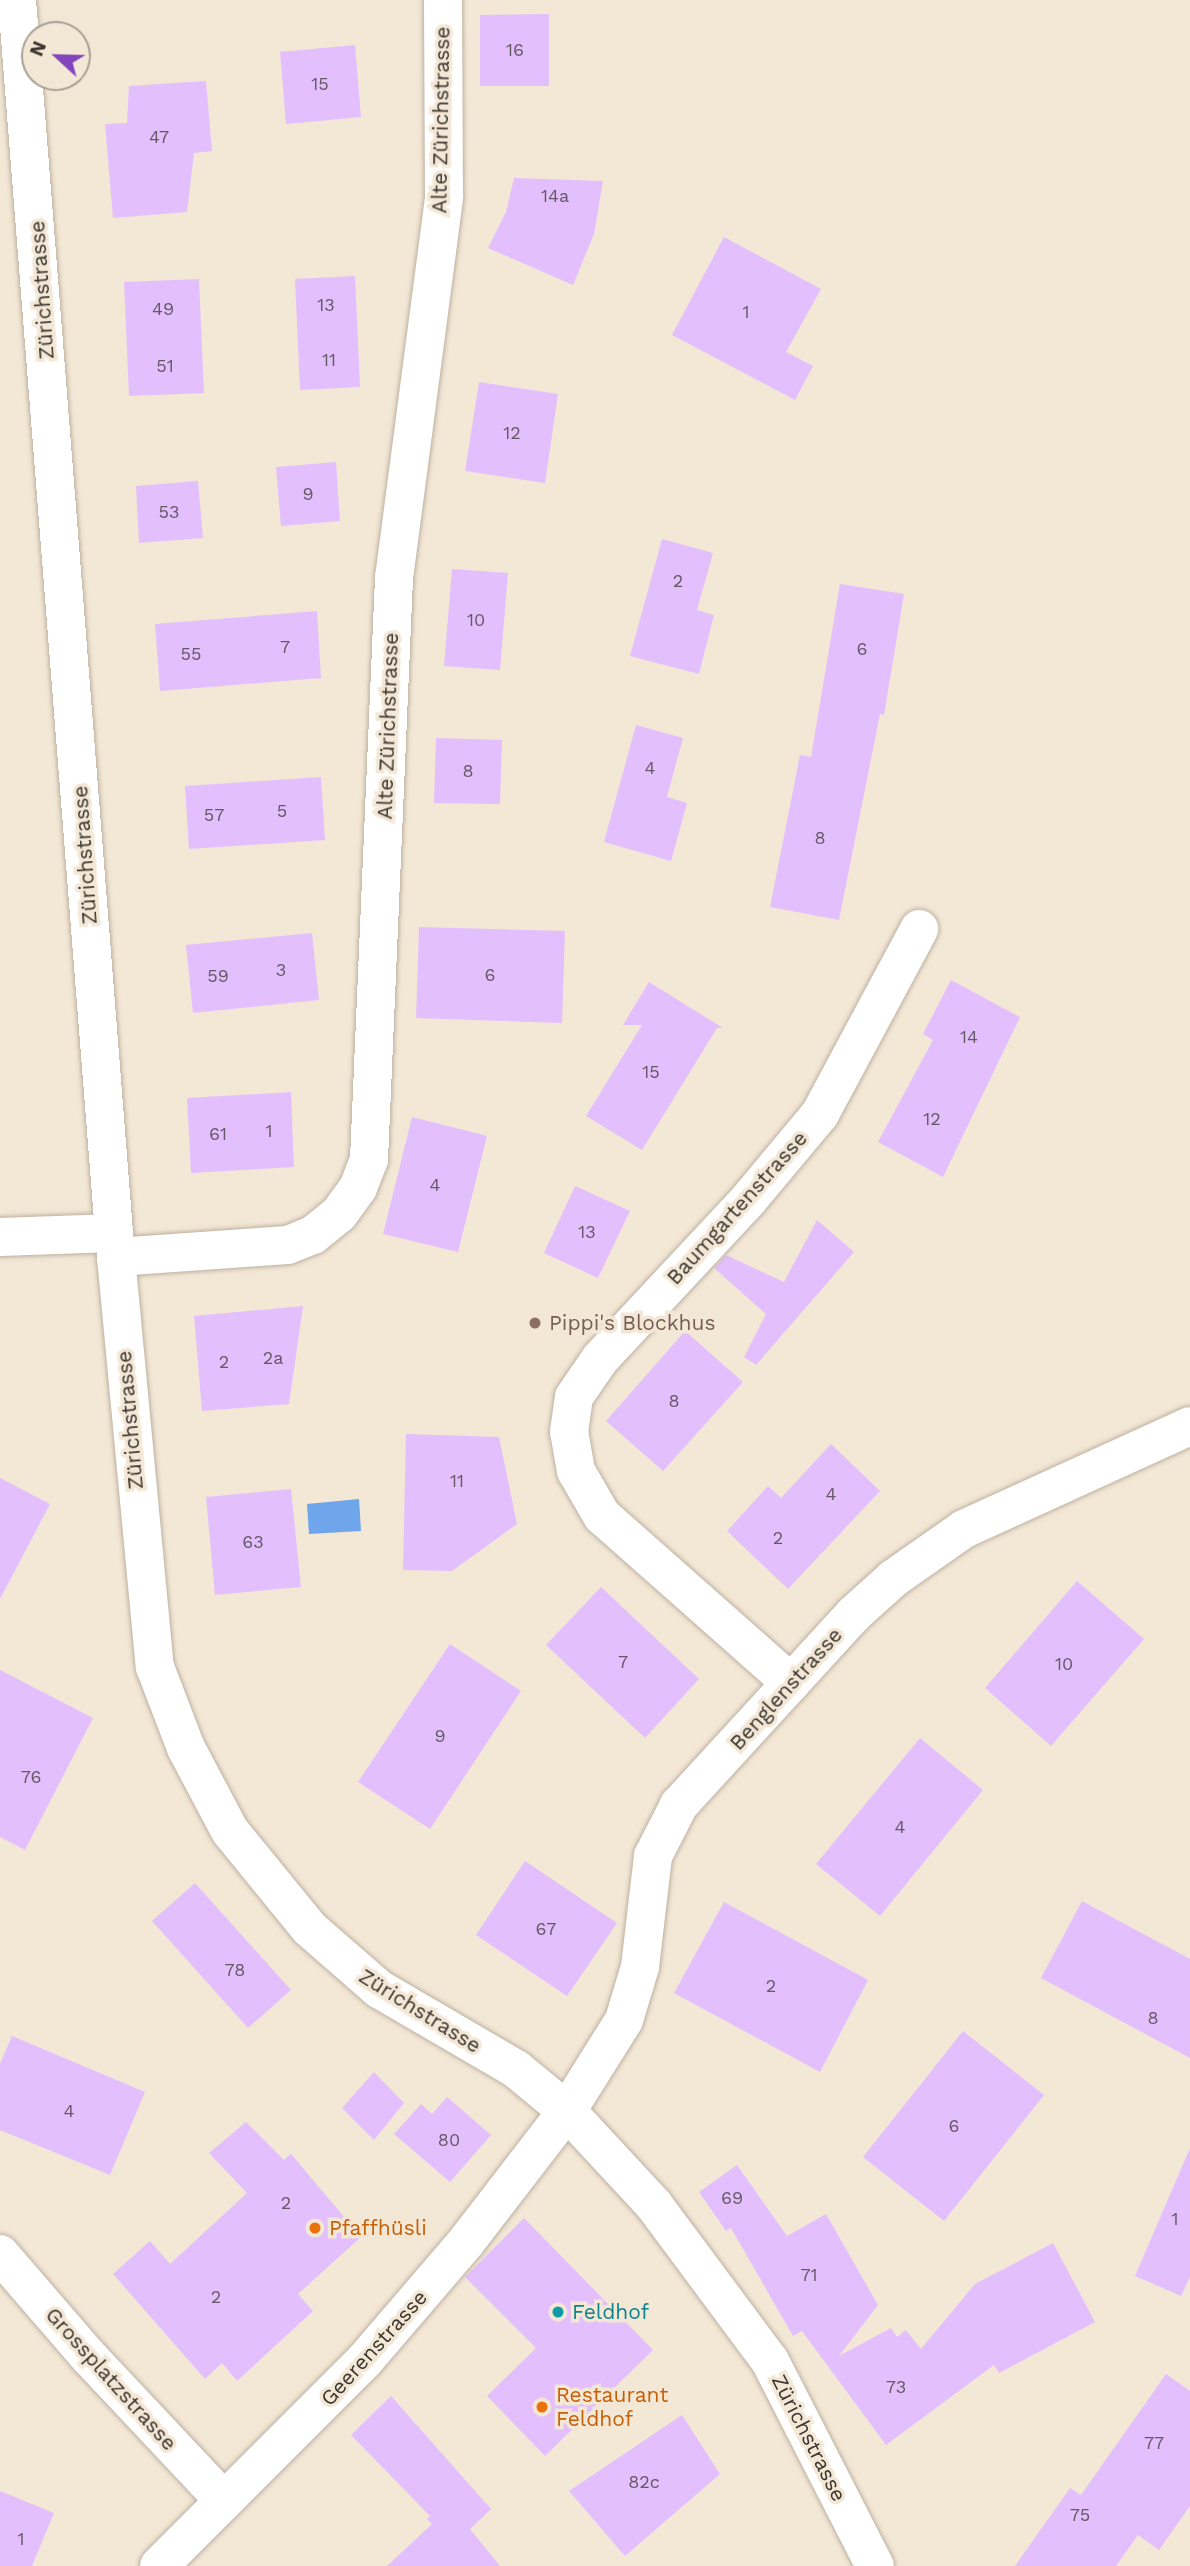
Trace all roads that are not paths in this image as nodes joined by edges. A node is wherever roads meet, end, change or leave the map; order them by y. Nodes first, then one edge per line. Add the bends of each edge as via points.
1 (17, 0) edge
2 (443, 0) edge
3 (919, 929) dead end
4 (0, 1237) edge
5 (115, 1245) junction
6 (1190, 1426) edge
7 (791, 1683) junction
8 (568, 2111) junction
9 (0, 2254) edge
10 (224, 2501) junction
11 (159, 2566) edge
12 (876, 2566) edge

1 - 5 street, Zürichstrasse
2 - 5 street, Alte Zürichstrasse via 444,196 394,578 369,1160 358,1188 339,1214 313,1235 288,1245
3 - 7 street, Baumgartenstrasse via 820,1114 749,1199 600,1359 574,1397 569,1432 576,1471 602,1516
4 - 5 street, Alte Zürichstrasse
5 - 8 street, Zürichstrasse via 155,1667 205,1788 254,1864 346,1964 430,2021 516,2069
6 - 7 street, Benglenstrasse via 949,1538 854,1614
7 - 8 street, Benglenstrasse via 679,1805 653,1856 640,1967 624,2020
8 - 10 street, Geerenstrasse via 474,2233 365,2360
8 - 12 street, Zürichstrasse via 654,2205 770,2361
9 - 10 street, Grossplatzstrasse
10 - 11 street, Geerenstrasse

